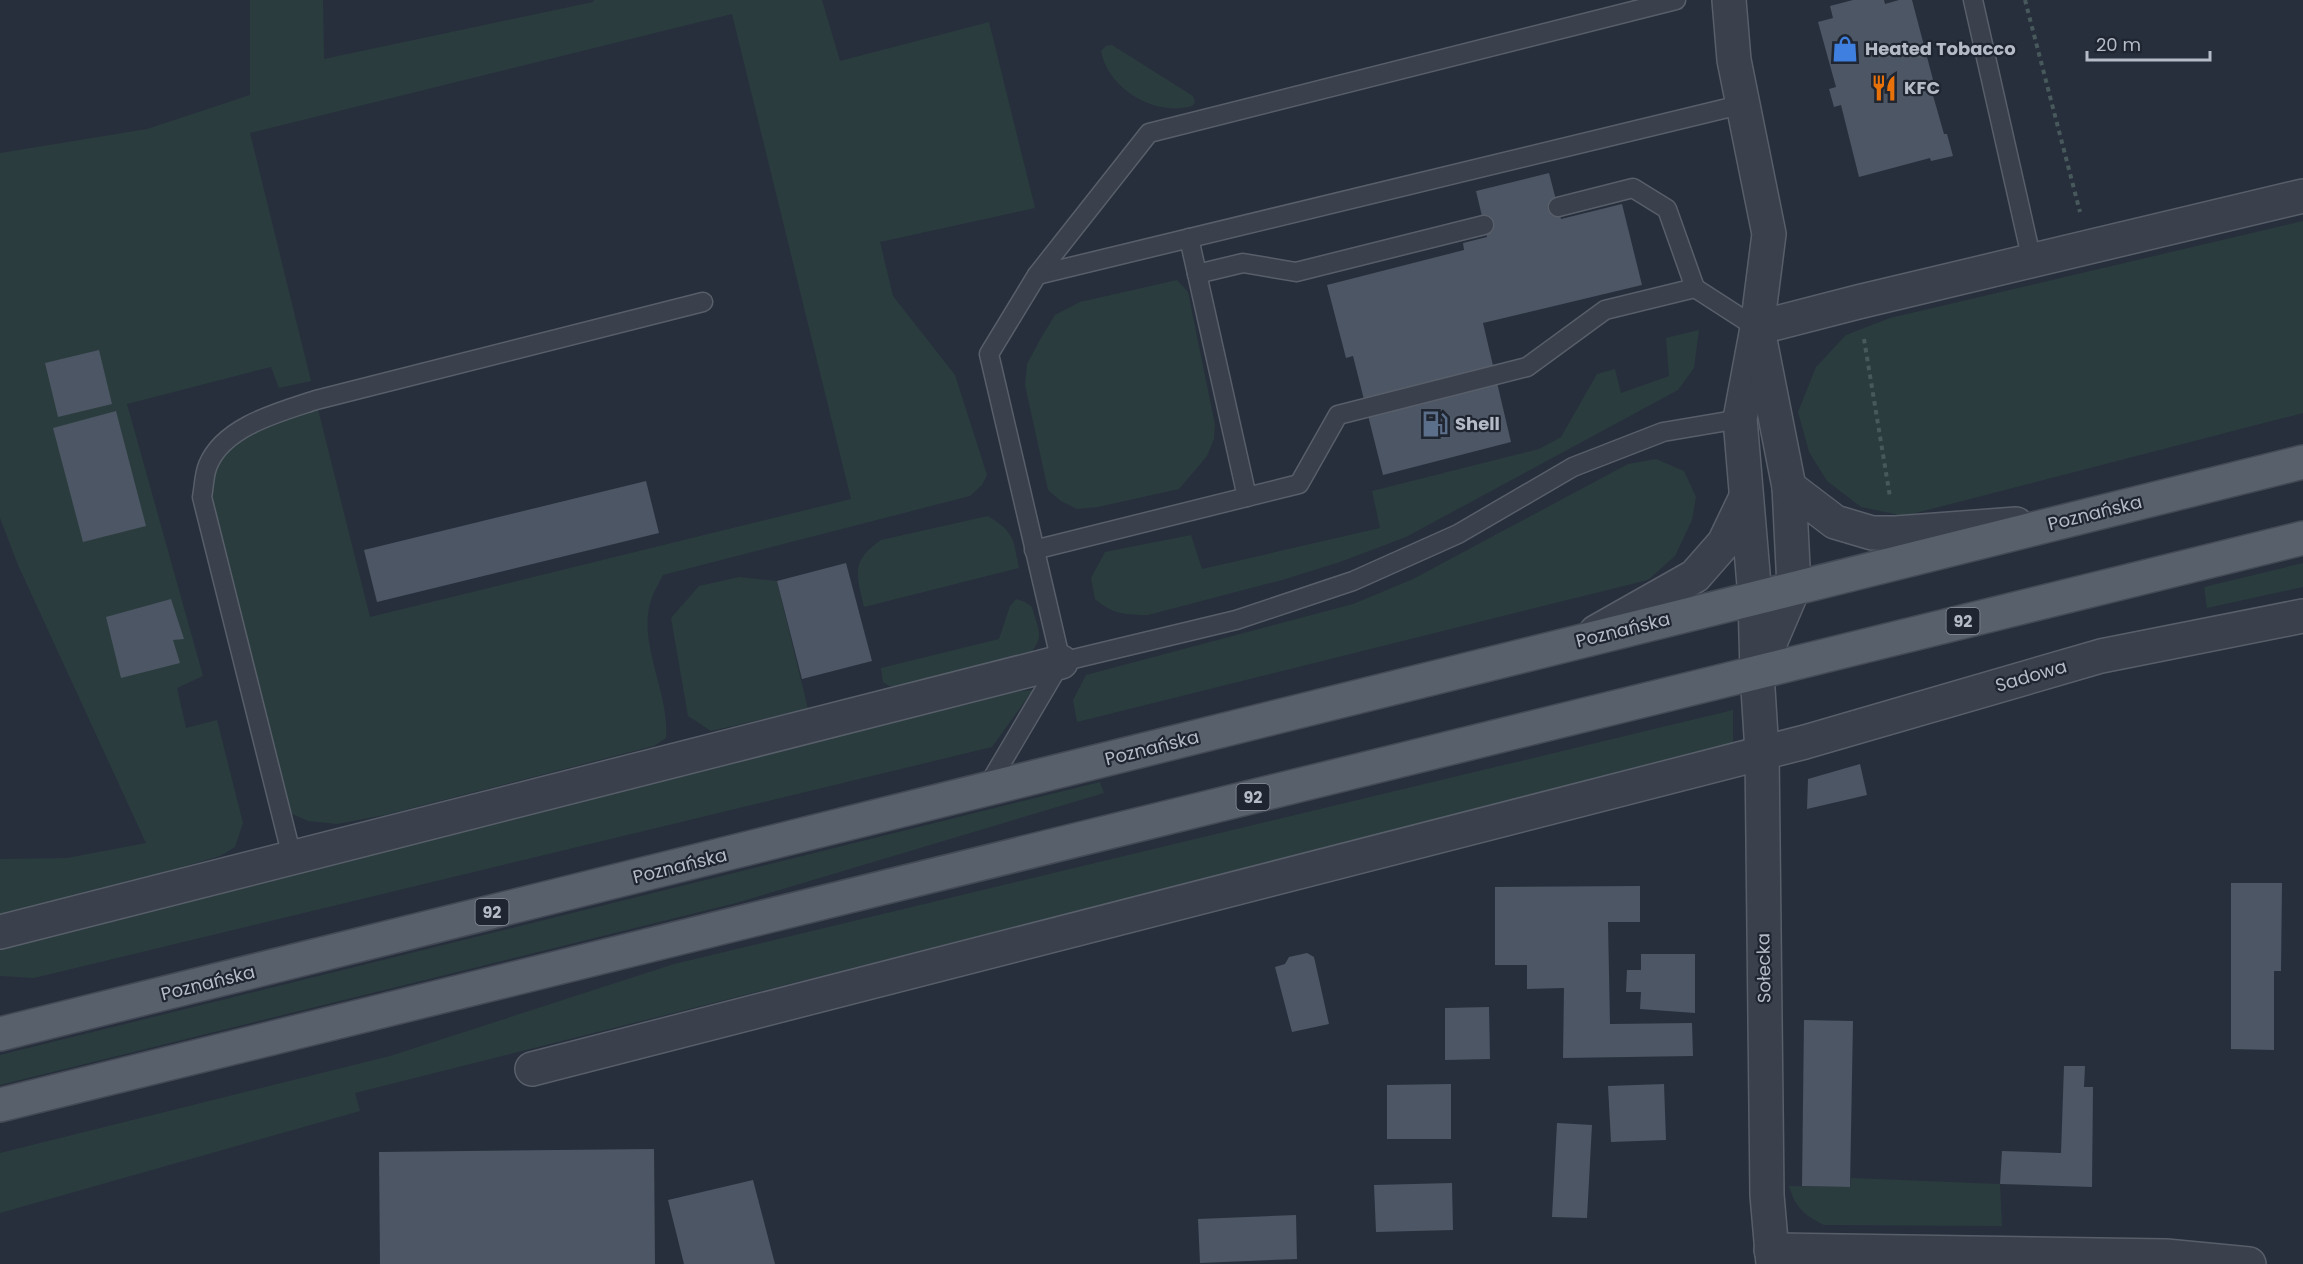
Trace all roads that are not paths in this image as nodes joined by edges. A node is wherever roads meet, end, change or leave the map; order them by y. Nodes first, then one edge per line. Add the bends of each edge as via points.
1 (1676, 0) edge
2 (1729, 0) edge
3 (1972, 0) edge
4 (1744, 104) junction
5 (2303, 196) edge
6 (1558, 207) dead end
7 (1484, 225) dead end
8 (1189, 238) junction
9 (2032, 261) junction
10 (1197, 274) junction
11 (1037, 275) junction
12 (1695, 288) junction
13 (703, 302) dead end
14 (1757, 328) junction
15 (1740, 419) junction
16 (2303, 462) edge
17 (1789, 487) junction
18 (1747, 495) junction
19 (1247, 497) junction
20 (2065, 520) junction
21 (2303, 538) edge
22 (1034, 550) junction
23 (1794, 587) junction
24 (1755, 597) junction
25 (2303, 616) edge
26 (1578, 642) junction
27 (1061, 662) junction
28 (1757, 673) junction
29 (1762, 752) junction
30 (985, 790) junction
31 (292, 857) junction
32 (0, 932) edge
33 (0, 1034) edge
34 (532, 1069) dead end
35 (0, 1105) edge
36 (1772, 1257) edge
37 (2249, 1264) edge

1 - 11 lane via 1149,133
2 - 4 street, Sołecka via 1734,60
3 - 9 lane
4 - 8 lane
4 - 14 street, Sołecka via 1770,234
5 - 9 street
6 - 12 lane via 1633,188 1667,209
7 - 10 lane via 1296,272 1243,263
8 - 10 lane
8 - 11 lane
9 - 14 street
10 - 19 lane
11 - 22 lane via 989,354
12 - 14 lane
12 - 19 lane via 1605,310 1527,367 1338,414 1299,484
13 - 31 lane via 316,400 263,417 227,439 221,447 208,465 202,497
14 - 15 street, Sołecka
14 - 17 street
15 - 18 street, Sołecka
15 - 27 lane via 1663,432 1573,467 1458,534 1353,581 1236,620
16 - 20 main road, Poznańska / 92
17 - 20 street via 1835,522 1872,533
17 - 23 street
18 - 24 street, Sołecka
18 - 26 street via 1725,543 1695,576
19 - 22 lane
20 - 23 main road, Poznańska / 92
21 - 28 main road, 92
22 - 27 lane
23 - 24 main road, Poznańska / 92
23 - 28 street
24 - 26 main road, Poznańska / 92
24 - 28 street, Sołecka
25 - 29 street, Sadowa via 2102,656
26 - 30 main road, Poznańska / 92
27 - 30 lane
27 - 31 street
28 - 29 street, Sołecka
28 - 35 main road, 92
29 - 34 street, Sadowa
29 - 36 street, Sołecka via 1767,1195
30 - 33 main road, Poznańska / 92
31 - 32 street
36 - 37 street via 2166,1256

